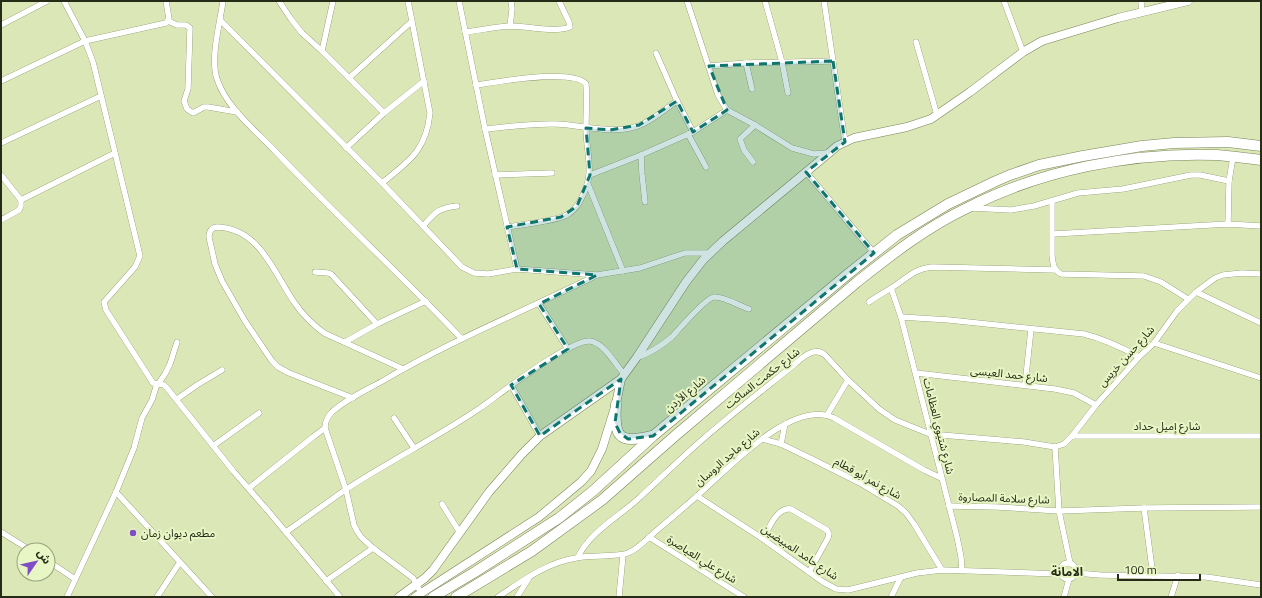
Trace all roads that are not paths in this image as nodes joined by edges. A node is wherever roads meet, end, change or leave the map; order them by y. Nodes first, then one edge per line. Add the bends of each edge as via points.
1 (47, 1) edge
2 (64, 1) edge
3 (166, 1) edge
4 (223, 1) edge
5 (279, 1) edge
6 (333, 1) edge
7 (408, 1) edge
8 (459, 1) edge
9 (511, 1) edge
10 (559, 1) edge
11 (687, 1) edge
12 (765, 1) edge
13 (824, 1) edge
14 (1004, 1) edge
15 (1141, 1) edge
16 (1188, 1) edge
17 (1142, 13) junction
18 (168, 21) junction
19 (220, 21) junction
20 (412, 22) junction
21 (1, 25) edge
22 (510, 26) junction
23 (465, 32) junction
24 (86, 41) junction
25 (916, 42) dead end
26 (322, 51) junction
27 (1023, 52) junction
28 (656, 54) dead end
29 (833, 61) junction
30 (782, 62) junction
31 (746, 63) junction
32 (709, 66) junction
33 (349, 78) junction
34 (1, 81) edge
35 (424, 81) junction
36 (476, 85) junction
37 (752, 89) dead end
38 (788, 93) dead end
39 (101, 96) junction
40 (677, 101) junction
41 (727, 110) junction
42 (237, 112) junction
43 (384, 114) junction
44 (937, 115) junction
45 (755, 125) junction
46 (586, 128) junction
47 (485, 129) junction
48 (690, 133) junction
49 (1, 142) edge
50 (845, 142) junction
51 (1261, 146) edge
52 (346, 148) junction
53 (828, 152) junction
54 (115, 153) junction
55 (641, 155) junction
56 (1233, 157) junction
57 (1261, 160) edge
58 (753, 162) dead end
59 (706, 167) dead end
60 (806, 172) junction
61 (552, 173) dead end
62 (1, 175) edge
63 (495, 175) junction
64 (590, 175) junction
65 (1229, 181) junction
66 (382, 183) junction
67 (588, 184) junction
68 (21, 200) junction
69 (1052, 201) junction
70 (645, 202) dead end
71 (457, 206) dead end
72 (966, 208) junction
73 (1, 220) edge
74 (1228, 224) junction
75 (423, 226) junction
76 (1261, 226) edge
77 (507, 227) junction
78 (1053, 234) junction
79 (710, 253) junction
80 (874, 253) junction
81 (517, 269) junction
82 (1055, 270) junction
83 (623, 271) junction
84 (315, 272) dead end
85 (1261, 274) edge
86 (597, 275) junction
87 (891, 288) junction
88 (1196, 292) junction
89 (1188, 299) junction
90 (426, 301) junction
91 (869, 302) dead end
92 (539, 304) junction
93 (749, 309) dead end
94 (901, 317) junction
95 (1261, 323) edge
96 (377, 324) junction
97 (1030, 329) junction
98 (461, 338) junction
99 (177, 342) dead end
100 (345, 342) junction
101 (1154, 343) junction
102 (568, 349) junction
103 (637, 357) junction
104 (1139, 357) junction
105 (403, 369) junction
106 (222, 370) dead end
107 (916, 373) junction
108 (622, 376) junction
109 (1261, 378) edge
110 (848, 380) junction
111 (159, 384) junction
112 (511, 385) junction
113 (1025, 385) junction
114 (353, 398) junction
115 (177, 399) junction
116 (616, 404) junction
117 (1096, 405) junction
118 (259, 413) dead end
119 (828, 415) junction
120 (394, 418) dead end
121 (785, 424) junction
122 (325, 428) junction
123 (930, 434) junction
124 (540, 436) junction
125 (653, 436) junction
126 (1072, 436) junction
127 (1261, 436) edge
128 (762, 439) junction
129 (781, 444) junction
130 (213, 446) junction
131 (1055, 447) junction
132 (414, 448) junction
133 (941, 478) junction
134 (249, 488) junction
135 (346, 490) junction
136 (116, 492) junction
137 (697, 496) junction
138 (442, 504) dead end
139 (949, 506) junction
140 (1261, 507) edge
141 (1144, 508) junction
142 (1059, 511) junction
143 (1, 532) edge
144 (286, 532) junction
145 (460, 533) junction
146 (649, 537) junction
147 (763, 539) junction
148 (17, 542) edge
149 (373, 548) junction
150 (623, 554) junction
151 (578, 557) junction
152 (180, 562) junction
153 (1067, 564) junction
154 (56, 566) edge
155 (942, 570) junction
156 (962, 570) junction
157 (809, 572) junction
158 (1076, 573) junction
159 (1061, 574) junction
160 (530, 576) junction
161 (1153, 576) junction
162 (1178, 576) junction
163 (901, 577) junction
164 (75, 579) junction
165 (1069, 579) junction
166 (326, 581) junction
167 (417, 585) junction
168 (1261, 585) edge
169 (418, 595) edge
170 (68, 597) edge
171 (157, 597) edge
172 (212, 597) edge
173 (340, 597) edge
174 (399, 597) edge
175 (433, 597) edge
176 (456, 597) edge
177 (498, 597) edge
178 (517, 597) edge
179 (619, 597) edge
180 (744, 597) edge
181 (891, 597) edge
182 (1064, 597) edge
183 (1171, 597) edge

1 - 21 street
2 - 24 street
3 - 18 street
4 - 19 street
5 - 26 street via 302,33
6 - 26 street
7 - 20 street
8 - 23 street
9 - 22 street
10 - 22 street via 570,27 554,29
11 - 32 street
12 - 30 street
13 - 29 street
14 - 27 street
15 - 17 street
16 - 17 street
17 - 27 street via 1049,38
18 - 24 street
18 - 42 street via 190,28 188,89 184,101 187,110 193,114 208,107
19 - 42 street via 215,71 222,92
19 - 52 street
20 - 33 street
20 - 35 street
22 - 23 street
23 - 36 street
24 - 34 street
24 - 39 street
25 - 44 street
26 - 33 street
27 - 44 street
28 - 40 street
29 - 30 street
29 - 50 street
30 - 31 street
30 - 38 street
31 - 32 street
31 - 37 street
32 - 41 street via 718,95
33 - 43 street
35 - 43 street
35 - 66 street via 430,113 424,140 408,161
36 - 46 street via 561,76 581,80 586,84
36 - 47 street
39 - 49 street
39 - 54 street
40 - 46 street via 639,125 610,130
40 - 48 street
41 - 45 street
41 - 48 street
42 - 90 street
43 - 52 street
44 - 50 street via 922,123
45 - 53 street via 792,148 814,154
45 - 58 street via 740,139
46 - 47 street via 542,124
46 - 64 street
47 - 63 street
48 - 55 street
48 - 59 street
50 - 53 street
51 - 80 highway, شارع الأردن via 1228,142 1174,143 1142,146 1039,165 996,180 948,204 897,235
52 - 66 street
53 - 60 street
54 - 68 street
54 - 111 street via 140,256 135,267 104,302 108,314 149,378 153,383
55 - 64 street
55 - 70 street
56 - 57 highway
56 - 65 street
56 - 72 highway via 1188,155 1144,158 1080,168 1024,184
60 - 79 street
60 - 80 street
61 - 63 street
62 - 68 street
63 - 77 street
64 - 67 street
65 - 69 street via 1191,175 1123,189 1078,193
65 - 74 street
66 - 75 street
67 - 77 street via 577,206 566,215
67 - 83 street
68 - 73 street via 22,206 19,210
69 - 72 street via 1011,210
69 - 78 street
71 - 75 street via 439,209
72 - 176 highway via 900,249 857,282 584,514
74 - 76 street
74 - 78 street
75 - 81 street via 462,267 469,271 488,274
77 - 81 street
78 - 82 street via 1052,255
79 - 83 street via 686,253 652,265
79 - 103 street via 686,282
80 - 125 highway, شارع الأردن
81 - 86 street
82 - 87 street via 932,267 919,269
82 - 89 street via 1061,274 1144,276 1160,282
83 - 86 street
84 - 96 street via 331,274
85 - 88 street, شارع حسن خريس via 1242,273 1215,278
86 - 92 street
87 - 91 street
87 - 94 street, شارع شتيوي العظامات
88 - 89 street, شارع حسن خريس
88 - 95 street
89 - 101 street, شارع حسن خريس
90 - 96 street
90 - 98 street
92 - 98 street
92 - 102 street
93 - 103 street via 718,297 710,298 662,345
94 - 97 street
94 - 107 street, شارع شتيوي العظامات
96 - 100 street
97 - 104 street via 1101,338
97 - 113 street
98 - 105 street
99 - 111 street via 170,364
100 - 105 street
100 - 114 street via 313,325 294,302 267,257 254,242 231,229 211,229 209,237 222,282 272,361 289,373
101 - 104 street, شارع حسن خريس
101 - 109 street
102 - 108 street via 586,342 595,342 603,347
102 - 112 street
103 - 108 street
104 - 117 street, شارع حسن خريس
105 - 114 street
106 - 115 street
107 - 113 street, شارع حمد العيسى
107 - 123 street, شارع شتيوي العظامات
108 - 116 street
108 - 124 street
110 - 119 street
110 - 123 street, شارع حكمت الساكت via 895,420
110 - 151 street, شارع حكمت الساكت via 822,352 814,352 804,357 702,440 589,540
111 - 115 street via 164,385
111 - 136 street via 142,418 134,448
112 - 124 street
112 - 132 street via 480,408
113 - 117 street, شارع حمد العيسى via 1074,393
114 - 122 street via 331,413
115 - 130 street
116 - 125 highway via 615,423 623,437 636,440
116 - 169 street via 602,449 591,471 581,482 539,517
117 - 126 street, شارع حسن خريس
118 - 130 street
119 - 121 street, شارع ماجد الروسان via 811,414
119 - 133 street, شارع ماجد الروسان
120 - 132 street
121 - 128 street, شارع ماجد الروسان
121 - 129 street
122 - 134 street
122 - 135 street
123 - 131 street, شارع حكمت الساكت
123 - 133 street, شارع شتيوي العظامات
124 - 145 street via 497,482
125 - 175 highway, شارع الأردن via 593,491 559,518
126 - 127 street, شارع إميل حداد
126 - 131 street, شارع حسن خريس via 1064,444
128 - 129 street, شارع نمر أبو قطام
128 - 137 street, شارع ماجد الروسان
129 - 155 street, شارع نمر أبو قطام via 860,483 898,506 906,513
130 - 134 street
131 - 142 street
132 - 135 street
133 - 139 street, شارع شتيوي العظامات
134 - 144 street
135 - 144 street
135 - 149 street via 354,525 361,537
136 - 152 street
136 - 164 street
137 - 146 street, شارع ماجد الروسان
137 - 147 street, شارع حامد المبيضين
138 - 145 street
139 - 142 street, شارع سلامة المصاروة
139 - 156 street, شارع شتيوي العظامات via 960,550
140 - 141 street, شارع سلامة المصاروة
141 - 142 street, شارع سلامة المصاروة
141 - 161 street
142 - 153 street
143 - 148 street
144 - 166 street
145 - 167 street via 433,570
146 - 150 street, شارع ماجد الروسان
146 - 180 street, شارع علي العياصرة
147 - 157 street, شارع حامد المبيضين
147 - 157 street via 778,513 786,508 825,529 829,537
149 - 166 street
149 - 167 street via 413,578
150 - 151 street, شارع ماجد الروسان
150 - 179 street
151 - 160 street, شارع ماجد الروسان via 556,563
152 - 171 street
152 - 172 street
153 - 158 street via 1075,567
153 - 159 street via 1061,567
154 - 164 street
155 - 156 street, شارع حامد المبيضين
155 - 163 street, شارع حامد المبيضين
156 - 159 street, شارع حامد المبيضين
157 - 163 street, شارع حامد المبيضين via 831,587 842,590
158 - 161 street
158 - 165 street
159 - 165 street
160 - 177 street, شارع ماجد الروسان
160 - 178 street
161 - 162 street
162 - 168 street via 1206,577
162 - 183 street
163 - 181 street
164 - 170 street
165 - 182 street
166 - 173 street
167 - 169 street
167 - 174 street

